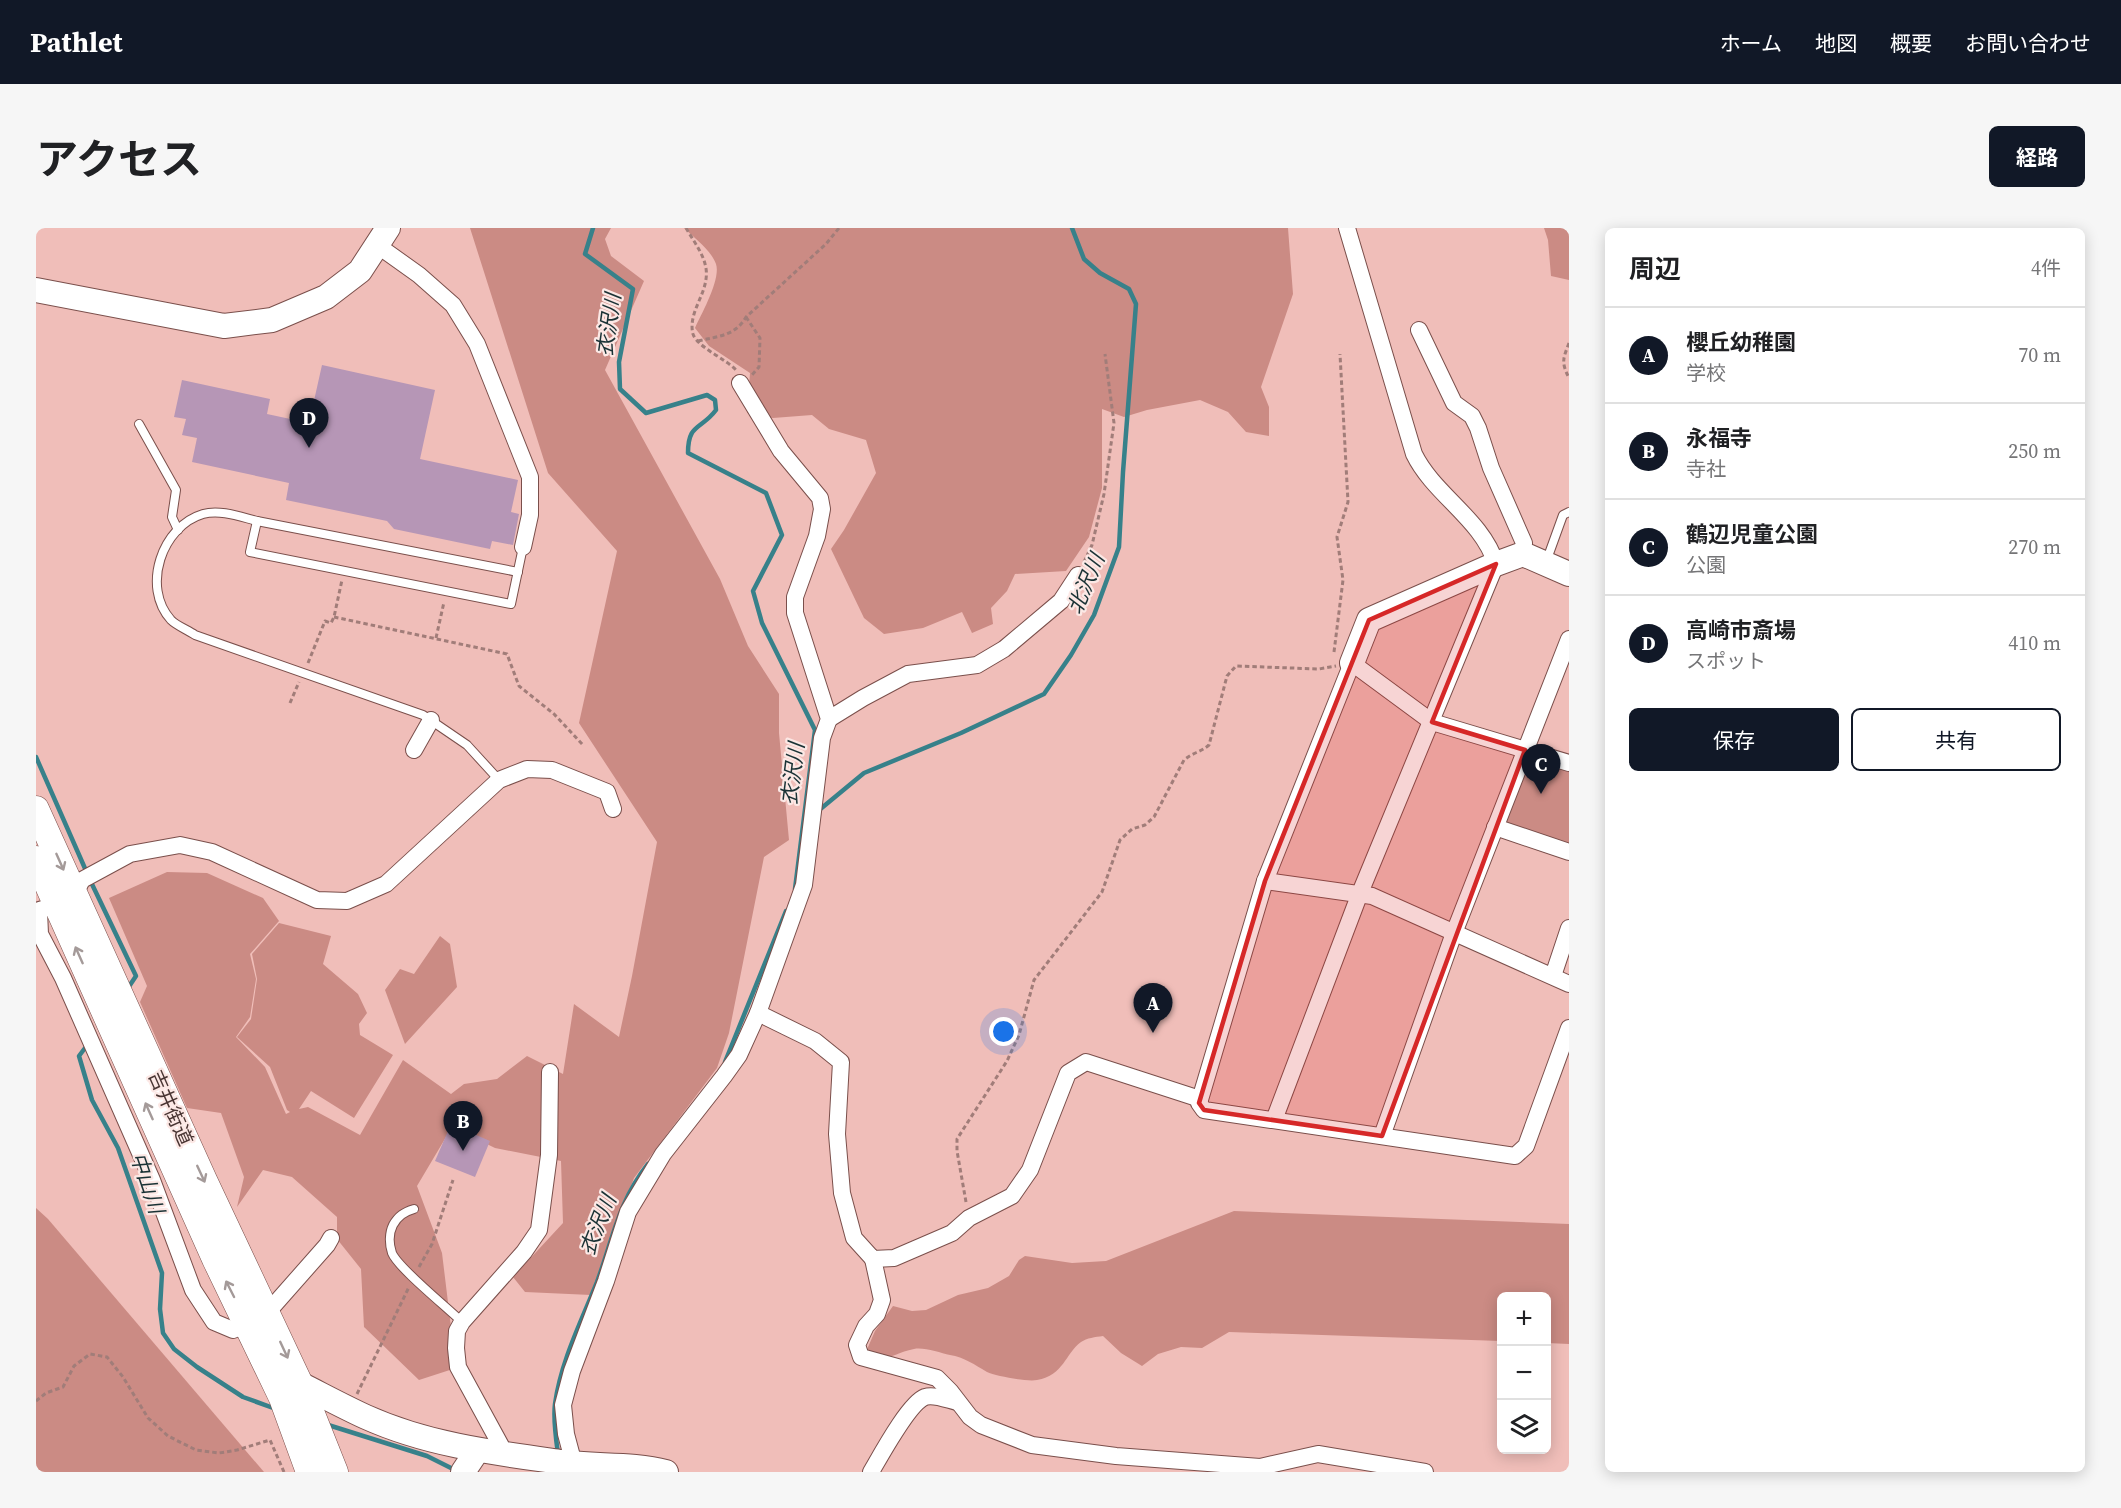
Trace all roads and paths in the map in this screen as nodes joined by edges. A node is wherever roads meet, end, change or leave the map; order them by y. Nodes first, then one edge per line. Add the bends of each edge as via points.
1 (686, 228) edge
2 (839, 228) edge
3 (1347, 228) edge
4 (383, 237) edge
5 (36, 290) edge
6 (746, 317) junction
7 (1419, 330) dead end
8 (698, 341) junction
9 (1569, 343) edge
10 (1105, 354) dead end
11 (1340, 354) dead end
12 (1569, 378) edge
13 (741, 384) junction
14 (139, 424) dead end
15 (1569, 512) edge
16 (257, 520) junction
17 (178, 530) junction
18 (523, 547) joint
19 (1523, 554) junction
20 (1496, 564) junction
21 (1546, 564) junction
22 (344, 570) junction
23 (518, 572) junction
24 (1569, 573) edge
25 (1078, 575) joint
26 (334, 617) junction
27 (1569, 639) edge
28 (1343, 665) junction
29 (303, 673) junction
30 (290, 703) dead end
31 (829, 719) junction
32 (430, 720) junction
33 (1432, 722) junction
34 (583, 745) dead end
35 (414, 750) dead end
36 (1526, 750) junction
37 (1569, 764) edge
38 (499, 780) junction
39 (36, 809) edge
40 (613, 809) dead end
41 (1495, 827) junction
42 (1569, 852) edge
43 (36, 859) edge
44 (1265, 880) junction
45 (1360, 893) junction
46 (58, 900) edge
47 (1569, 928) edge
48 (1454, 933) junction
49 (1553, 976) junction
50 (1569, 984) edge
51 (108, 1012) junction
52 (758, 1012) junction
53 (1569, 1028) edge
54 (550, 1072) dead end
55 (1200, 1100) junction
56 (1274, 1120) junction
57 (1382, 1136) junction
58 (453, 1180) dead end
59 (414, 1209) dead end
60 (969, 1218) junction
61 (331, 1238) dead end
62 (425, 1256) dead end
63 (873, 1259) junction
64 (414, 1277) junction
65 (257, 1319) junction
66 (462, 1322) junction
67 (297, 1396) junction
68 (36, 1401) edge
69 (957, 1402) junction
70 (350, 1409) junction
71 (506, 1455) junction
72 (469, 1463) edge
73 (1115, 1464) edge
74 (576, 1468) edge
75 (1266, 1469) edge
76 (284, 1472) edge
77 (309, 1472) edge
78 (335, 1472) edge
79 (666, 1472) edge
80 (871, 1472) edge
81 (1425, 1472) edge

1 - 8 path via 704,259 706,280 693,322 693,335
2 - 6 path
3 - 20 street via 1414,454 1422,469 1478,532
4 - 5 street via 360,271 326,297 272,320 224,326
4 - 18 street via 453,305 477,344 530,477 530,515
6 - 8 path via 739,328
6 - 13 path via 759,338 759,367
7 - 19 street via 1454,403 1472,416 1478,428 1524,543
8 - 13 path via 735,368
9 - 12 path via 1563,360
10 - 25 path via 1114,423 1092,545
11 - 28 path via 1348,502 1337,537 1343,580
13 - 31 street via 781,451 820,498 817,536 795,597 795,613
14 - 17 lane via 177,490 172,517
15 - 21 lane via 1563,515
16 - 17 lane via 204,513 187,520
16 - 22 lane via 250,552
16 - 23 lane
17 - 29 lane via 159,561 156,584 160,601 172,621 195,635
18 - 23 lane
19 - 20 street
19 - 21 street
20 - 28 street via 1369,620
20 - 33 street
21 - 24 street
22 - 23 lane via 511,604
22 - 26 path
25 - 31 street via 1061,601 1004,649 977,666 908,674
26 - 29 path via 331,623 325,621
26 - 34 path via 507,654 519,686 554,714
27 - 36 street
28 - 33 street
28 - 44 street
28 - 60 path via 1319,669 1236,666 1227,676 1209,745 1184,760 1154,817 1120,840 1101,892 1034,980 1019,1035 957,1139
29 - 30 path
29 - 32 lane
31 - 52 street via 822,738 804,885
32 - 35 street
32 - 38 lane via 467,745
33 - 36 street
33 - 45 street
36 - 37 street
36 - 41 street
38 - 40 street via 527,769 552,770 607,792
38 - 46 street via 386,884 347,901 317,900 212,852 180,845 130,854
39 -> 46 main road, 吉井街道
41 - 42 street
41 - 48 street
43 - 46 main road, 吉井街道
44 - 45 street
44 - 55 street
45 - 48 street
45 - 56 street
46 - 51 main road, 吉井街道
46 - 51 street via 40,934 63,978
47 - 49 street
48 - 49 street
48 - 57 street
49 - 50 street
51 - 65 main road, 吉井街道 via 215,1259
51 - 65 street via 96,1051 152,1180 193,1290 214,1322 233,1330
52 - 63 street via 816,1041 841,1062 837,1134 842,1193 854,1238
52 - 74 street via 739,1055 663,1154 628,1212 563,1405
53 - 57 street via 1526,1146 1515,1156
54 - 66 street via 549,1155 538,1230 524,1252
55 - 56 street via 1204,1110
55 - 60 street via 1086,1062 1068,1073 1030,1170 1012,1196
56 - 57 street
58 - 62 path
59 - 64 lane via 398,1217 390,1240 392,1254
60 - 63 street via 952,1233 913,1250 894,1258
61 - 65 street
63 - 69 street via 882,1300 856,1345 861,1358 937,1378
64 - 66 lane
64 - 70 path
65 - 67 main road, 吉井街道
66 - 71 street via 457,1331 458,1367
67 - 70 street
67 - 77 main road via 293,1427
67 - 78 main road via 322,1437
68 - 76 path via 63,1387 74,1366 90,1354 107,1358 148,1418 168,1436 196,1450 219,1453 270,1440
69 - 73 street via 981,1425 1032,1445
69 - 80 street via 932,1396 911,1407
70 - 72 street
71 - 72 street
71 - 74 street
73 - 75 street
74 - 79 street via 652,1468
75 - 81 street via 1318,1454

